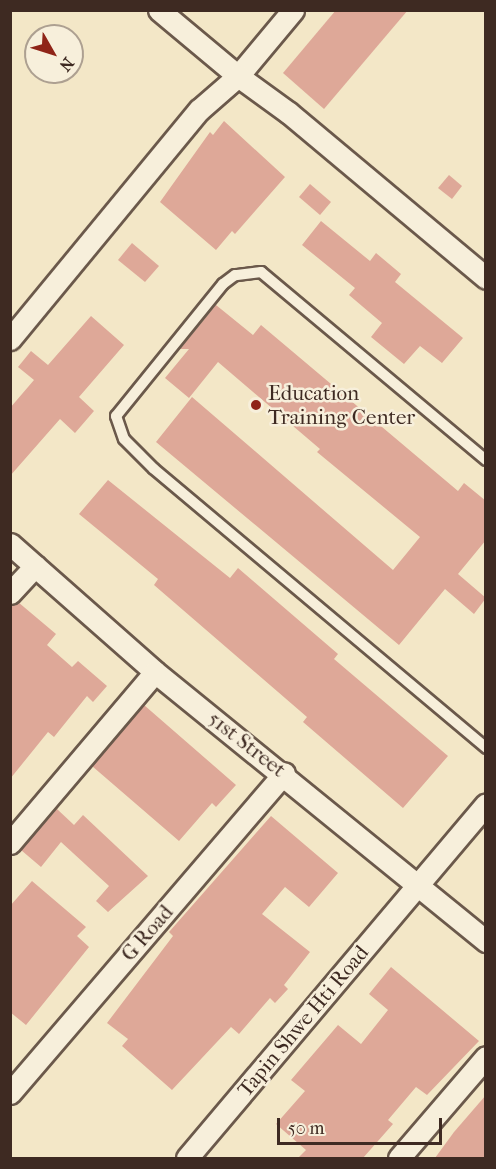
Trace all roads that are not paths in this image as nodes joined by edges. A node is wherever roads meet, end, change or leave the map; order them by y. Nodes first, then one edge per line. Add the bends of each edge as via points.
1 (159, 10) edge
2 (293, 10) edge
3 (238, 75) junction
4 (486, 278) edge
5 (10, 339) edge
6 (486, 460) edge
7 (10, 544) edge
8 (35, 566) junction
9 (10, 593) edge
10 (155, 672) junction
11 (486, 748) edge
12 (284, 773) junction
13 (486, 804) edge
14 (10, 843) edge
15 (418, 884) junction
16 (486, 941) edge
17 (486, 1056) edge
18 (10, 1093) edge
19 (187, 1158) edge
20 (399, 1158) edge

1 - 3 street
2 - 3 street
3 - 4 street
3 - 5 street via 199,110
6 - 11 lane via 261,272 235,275 223,284 116,416 124,439 154,469
7 - 8 street, 51st Street
8 - 9 street
8 - 10 street, 51st Street
10 - 12 street, 51st Street
10 - 14 street
12 - 15 street, 51st Street
12 - 18 street, G Road
13 - 15 street, Tapin Shwe Hti Road
15 - 16 street, 51st Street
15 - 19 street, Tapin Shwe Hti Road
17 - 20 street

